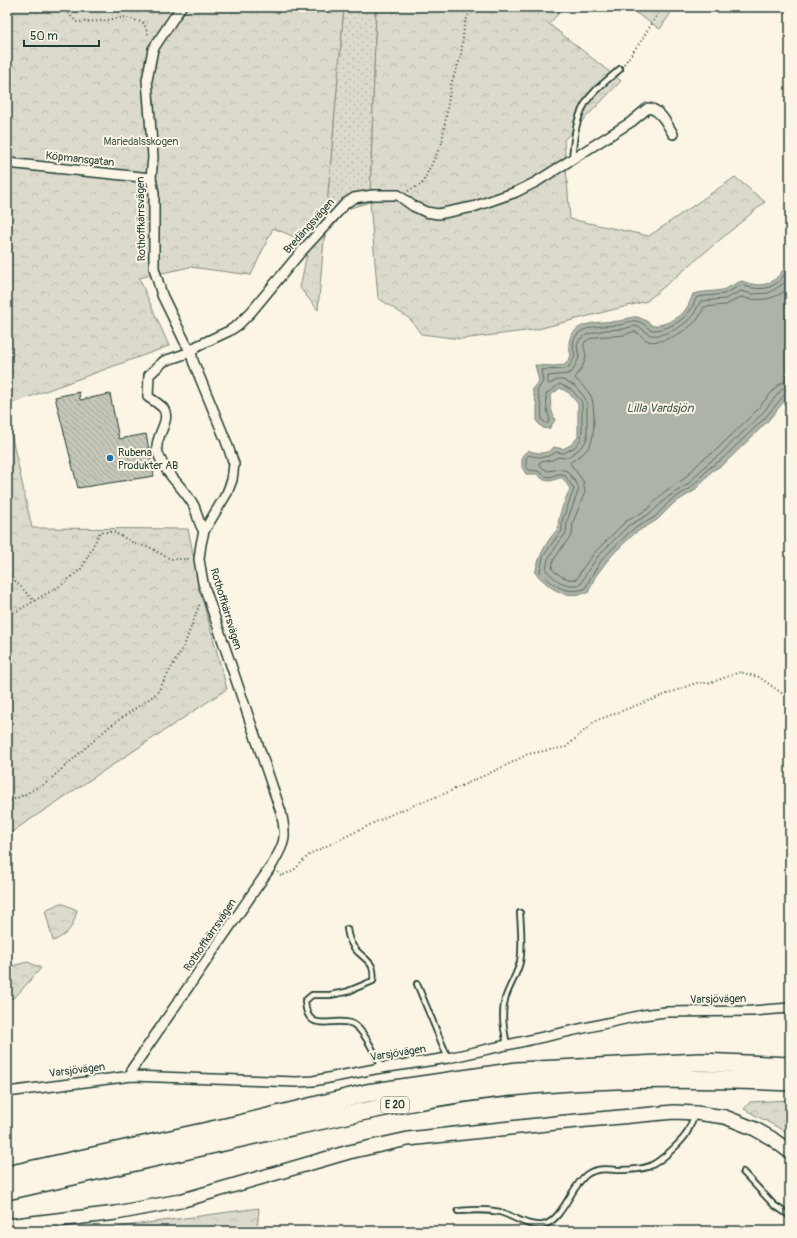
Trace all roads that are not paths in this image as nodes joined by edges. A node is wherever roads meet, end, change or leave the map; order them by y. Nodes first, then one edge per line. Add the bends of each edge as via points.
1 (180, 7) edge
2 (620, 69) road end
3 (673, 134) dead end
4 (572, 160) junction
5 (7, 163) edge
6 (151, 178) junction
7 (191, 352) junction
8 (204, 532) junction
9 (520, 912) dead end
10 (347, 928) dead end
11 (417, 984) dead end
12 (790, 1008) edge
13 (507, 1045) junction
14 (448, 1058) junction
15 (790, 1066) edge
16 (382, 1068) junction
17 (132, 1076) junction
18 (790, 1082) edge
19 (7, 1092) edge
20 (696, 1113) junction
21 (790, 1152) edge
22 (744, 1172) dead end
23 (7, 1175) edge
24 (7, 1191) edge
25 (458, 1211) dead end
26 (790, 1216) edge
27 (7, 1226) edge

1 - 6 street, Rothoffkärrsvägen via 153,49 147,80 153,157
2 - 4 lane via 585,103 578,117
3 - 4 street via 657,111 648,108
4 - 7 street, Bredängsvägen via 516,192 473,207 438,214 426,212 398,196 373,195 354,198 346,203 300,253 238,325 197,346
5 - 6 street, Köpmansgatan
6 - 7 street, Rothoffkärrsvägen via 154,193 154,268 162,295
7 - 8 street, Rothoffkärrsvägen via 234,464 227,493
7 - 8 street, Bredängsvägen via 164,361 149,375 148,397 164,409 166,419 157,448 161,460 194,506
8 - 17 street, Rothoffkärrsvägen via 199,559 203,583 278,804 284,825 284,844 272,866 132,1069
9 - 13 lane via 520,960 503,1010
10 - 16 lane via 349,940 368,960 374,972 373,981 346,992 312,995 305,1001 306,1010 310,1018 322,1023 351,1023 360,1029
11 - 14 lane
12 - 13 street, Varsjövägen via 643,1014
13 - 14 street, Varsjövägen
14 - 16 street, Varsjövägen
15 - 23 highway, E 20 via 700,1062 517,1071 367,1094
16 - 17 street, Varsjövägen via 296,1082
17 - 19 street, Varsjövägen
18 - 24 highway, E 20 via 673,1078 602,1080 477,1092 354,1113
20 - 21 street via 725,1117 771,1138
20 - 25 lane via 685,1136 666,1155 650,1166 627,1170 597,1169 586,1174 558,1214 545,1224 532,1226 484,1209
20 - 27 street via 674,1112 408,1139 349,1152 180,1201 116,1213
22 - 26 lane via 774,1205

